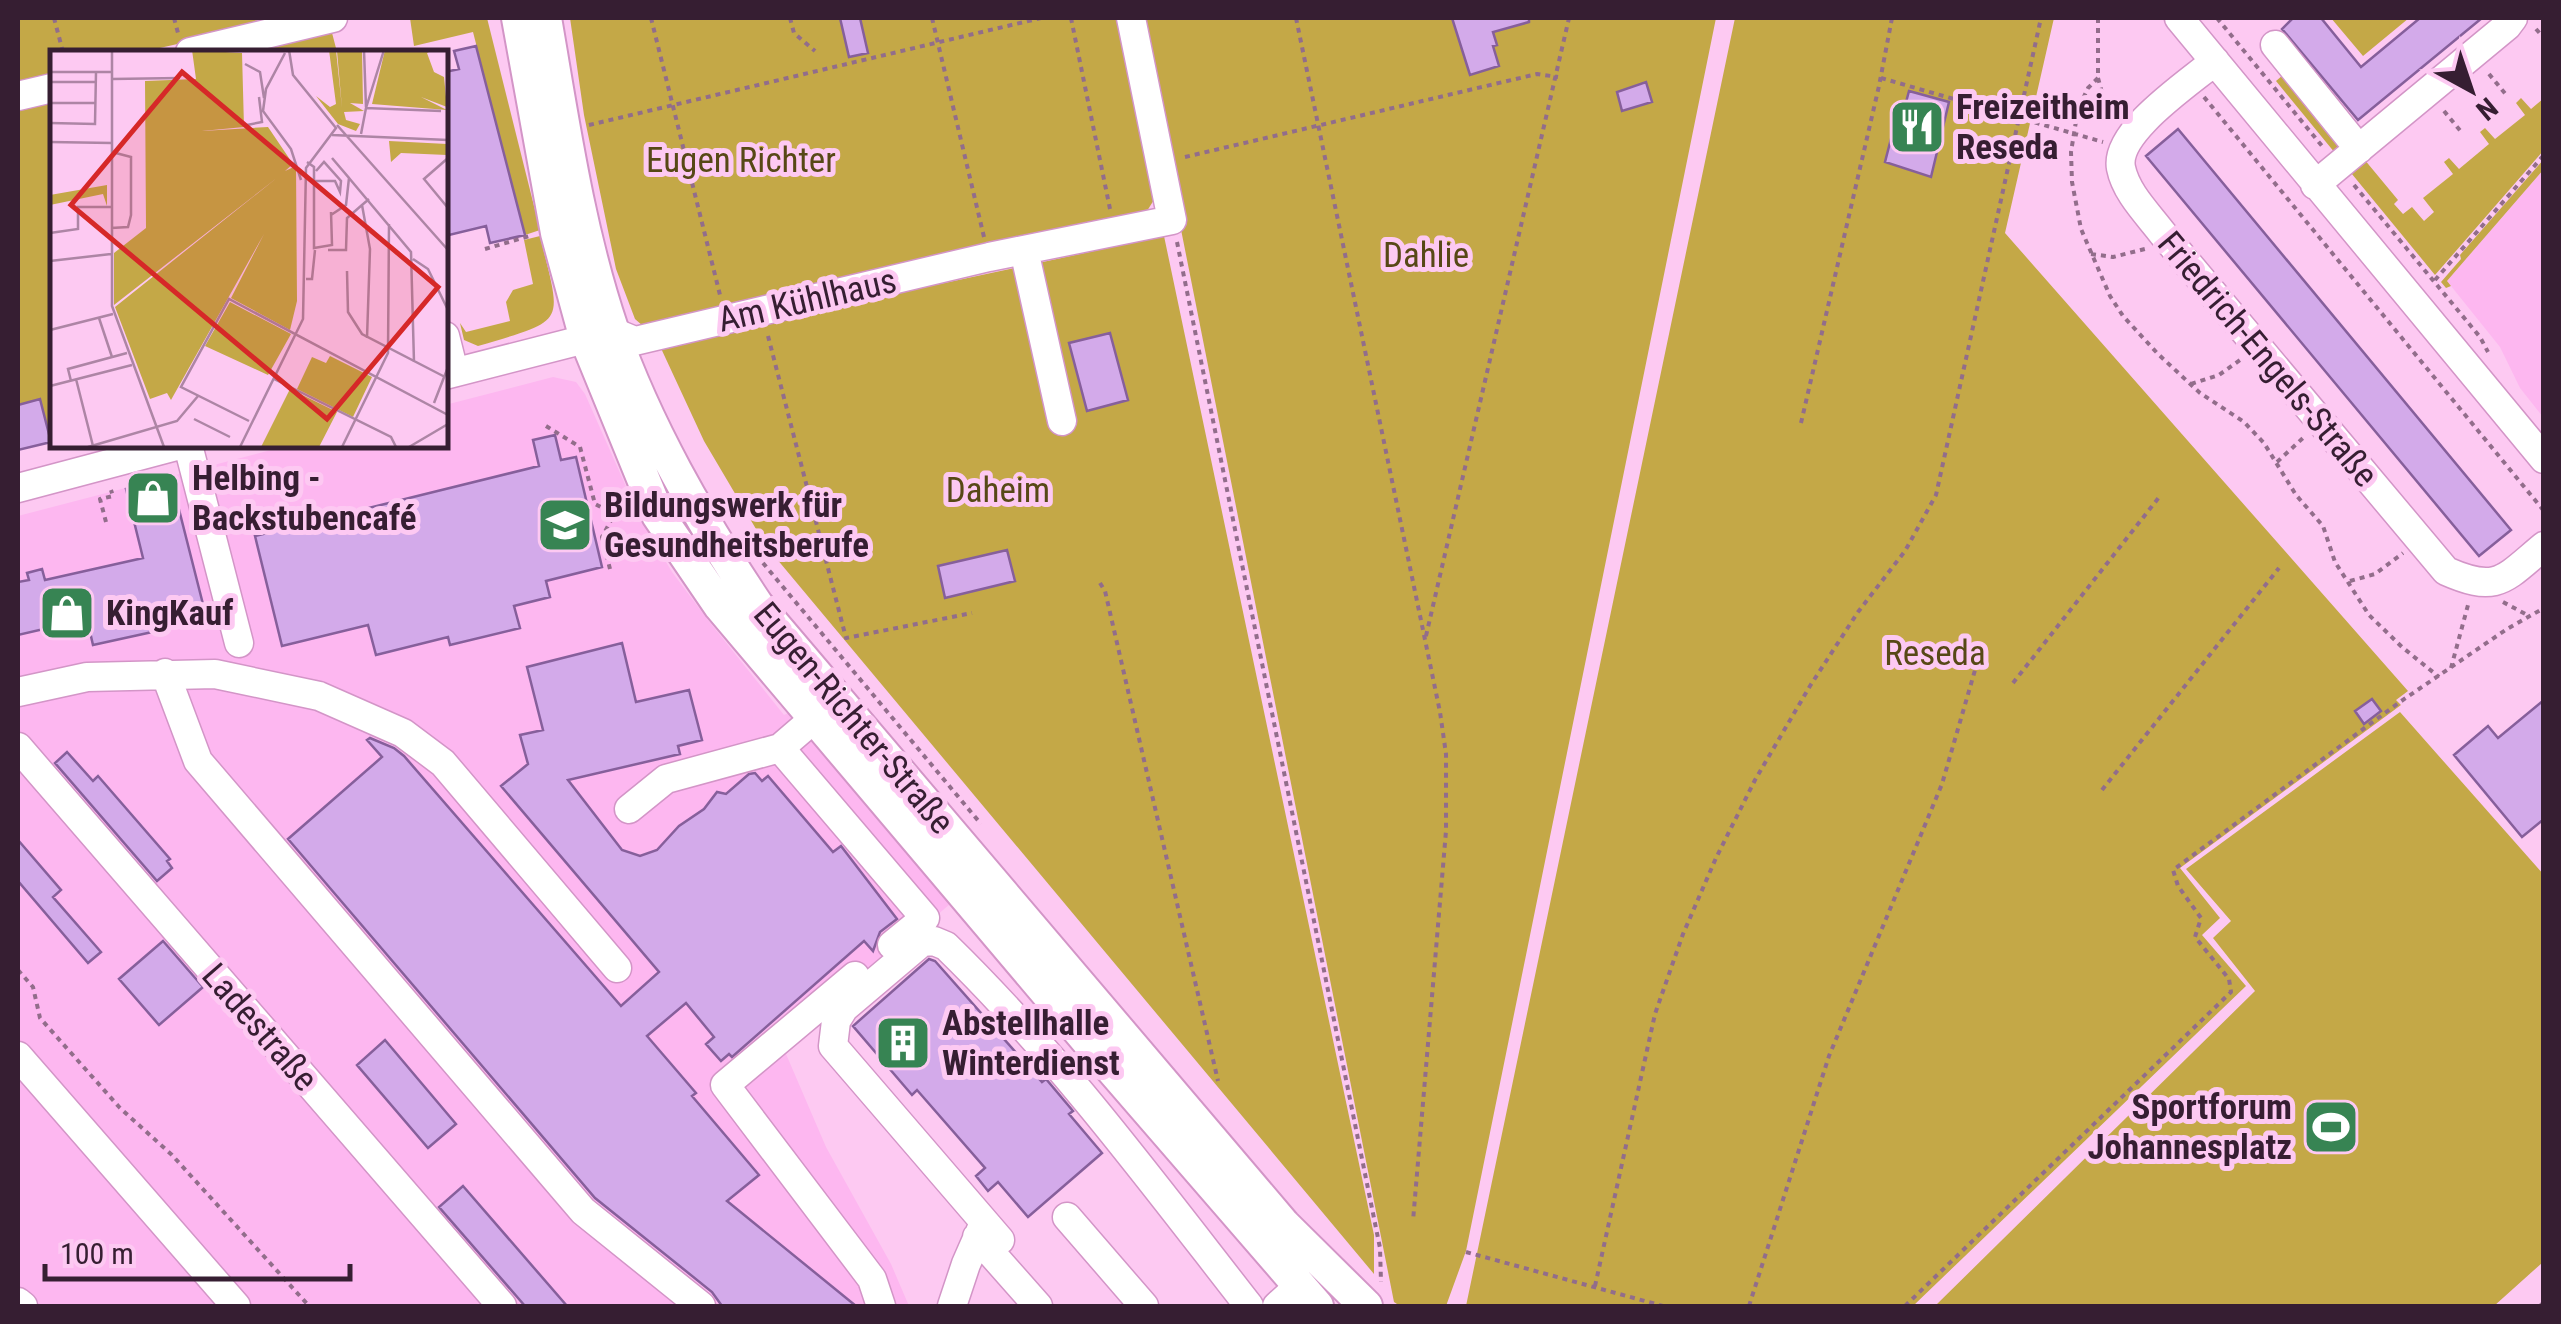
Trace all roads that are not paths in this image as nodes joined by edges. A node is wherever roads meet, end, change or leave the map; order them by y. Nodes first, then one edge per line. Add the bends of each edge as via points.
1 (332, 18) edge
2 (518, 18) edge
3 (545, 18) edge
4 (1131, 18) edge
5 (2178, 18) edge
6 (2513, 18) edge
7 (2275, 45) dead end
8 (198, 50) edge
9 (2215, 60) junction
10 (50, 88) edge
11 (18, 96) edge
12 (2348, 158) junction
13 (2315, 185) junction
14 (1024, 250) junction
15 (600, 336) junction
16 (450, 373) edge
17 (1062, 421) dead end
18 (169, 448) edge
19 (189, 448) edge
20 (2544, 459) edge
21 (18, 488) edge
22 (2544, 546) edge
23 (239, 643) dead end
24 (165, 673) junction
25 (18, 692) edge
26 (816, 717) junction
27 (18, 747) edge
28 (780, 748) junction
29 (630, 809) dead end
30 (617, 968) dead end
31 (18, 1056) edge
32 (1068, 1216) dead end
33 (987, 1233) junction
34 (1374, 1296) edge
35 (1298, 1300) edge
36 (18, 1302) edge
37 (23, 1306) edge
38 (236, 1306) edge
39 (502, 1306) edge
40 (701, 1306) edge
41 (881, 1306) edge
42 (952, 1306) edge
43 (1038, 1306) edge
44 (1144, 1306) edge
45 (1249, 1306) edge

1 - 8 street
2 - 15 main road, Eugen-Richter-Straße via 556,233
3 - 15 main road, Eugen-Richter-Straße via 596,277
4 - 14 street, Am Kühlhaus via 1172,220
5 - 9 street
6 - 12 street
7 - 12 street
9 - 13 street
9 - 22 street, Friedrich-Engels-Straße via 2122,147 2128,188 2446,571 2474,584 2502,581
10 - 11 street
12 - 13 street
13 - 20 street
14 - 15 street, Am Kühlhaus via 634,341
14 - 17 street
15 - 16 street, Am Kühlhaus
15 - 26 main road, Eugen-Richter-Straße via 658,515 720,606
15 - 34 main road, Eugen-Richter-Straße via 757,605 1284,1226
18 - 21 street
19 - 23 street
24 - 25 street via 87,677
24 - 30 street via 215,674 319,696 403,733 443,763
24 - 40 street via 198,761 584,1211
26 - 28 street
26 - 35 main road, Eugen-Richter-Straße
27 - 39 street, Ladestraße
28 - 29 street via 666,779
28 - 41 street via 924,918 725,1085 872,1280
31 - 38 street
32 - 44 street
33 - 42 street
33 - 43 street
33 - 45 street via 833,1046 844,1008 922,942 946,946 1042,1047
36 - 37 street

